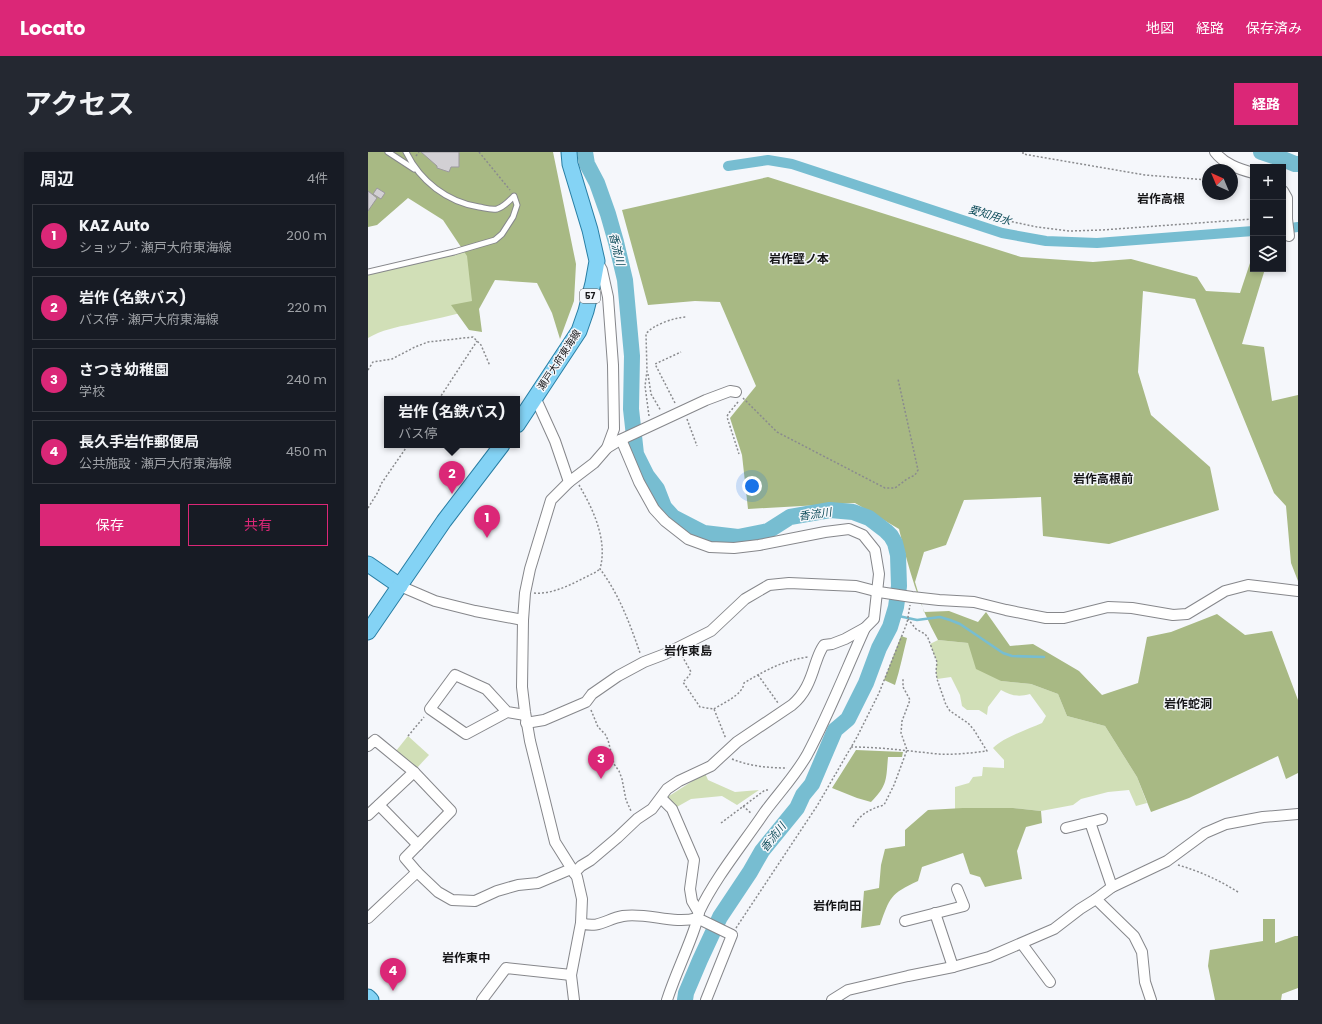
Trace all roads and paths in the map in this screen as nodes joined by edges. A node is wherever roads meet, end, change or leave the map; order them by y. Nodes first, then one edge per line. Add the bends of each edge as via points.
1 (388, 152) edge
2 (406, 152) edge
3 (480, 152) edge
4 (569, 152) edge
5 (1023, 152) edge
6 (1215, 152) edge
7 (416, 170) junction
8 (1250, 172) edge
9 (1202, 180) edge
10 (514, 196) junction
11 (1286, 196) edge
12 (1250, 219) edge
13 (1004, 220) dead end
14 (1289, 236) dead end
15 (596, 261) junction
16 (368, 272) edge
17 (686, 317) dead end
18 (477, 341) junction
19 (681, 352) dead end
20 (490, 366) dead end
21 (368, 370) edge
22 (648, 371) junction
23 (898, 379) dead end
24 (739, 395) junction
25 (441, 396) edge
26 (535, 397) junction
27 (682, 411) junction
28 (520, 420) edge
29 (664, 420) junction
30 (651, 426) junction
31 (621, 440) junction
32 (697, 446) dead end
33 (406, 448) edge
34 (500, 448) edge
35 (607, 448) junction
36 (739, 454) dead end
37 (572, 480) junction
38 (368, 508) edge
39 (368, 564) edge
40 (600, 568) junction
41 (400, 586) junction
42 (878, 591) junction
43 (1298, 591) edge
44 (525, 593) junction
45 (912, 597) junction
46 (908, 619) junction
47 (522, 620) junction
48 (865, 628) junction
49 (368, 632) edge
50 (678, 648) junction
51 (818, 656) junction
52 (644, 662) junction
53 (758, 674) junction
54 (903, 678) dead end
55 (586, 702) junction
56 (430, 709) junction
57 (714, 709) junction
58 (783, 711) junction
59 (507, 712) junction
60 (526, 719) junction
61 (408, 736) dead end
62 (368, 746) edge
63 (851, 747) junction
64 (907, 750) junction
65 (724, 754) junction
66 (799, 767) junction
67 (414, 772) junction
68 (782, 789) junction
69 (661, 798) junction
70 (379, 804) junction
71 (1298, 814) edge
72 (368, 815) edge
73 (637, 819) junction
74 (1102, 819) dead end
75 (1090, 822) junction
76 (721, 824) dead end
77 (853, 828) dead end
78 (1066, 828) dead end
79 (418, 845) junction
80 (1167, 861) junction
81 (573, 871) junction
82 (417, 872) junction
83 (1112, 887) junction
84 (957, 889) dead end
85 (1238, 892) dead end
86 (1096, 899) junction
87 (935, 913) junction
88 (698, 916) junction
89 (368, 918) edge
90 (905, 921) dead end
91 (581, 923) junction
92 (732, 934) junction
93 (1022, 944) junction
94 (953, 967) junction
95 (571, 975) junction
96 (1050, 982) dead end
97 (368, 997) edge
98 (371, 1000) edge
99 (482, 1000) edge
100 (574, 1000) edge
101 (667, 1000) edge
102 (706, 1000) edge
103 (832, 1000) edge
104 (1151, 1000) edge

1 - 7 lane
2 - 7 lane
3 - 10 path
4 - 15 main road, 瀬戸大府東海線 / 57
5 - 9 path via 1145,175
6 - 8 street via 1234,166
7 - 10 lane via 447,197 472,206 496,209
10 - 16 lane via 517,205 513,217 495,240
11 - 14 street
12 - 13 path via 1070,231
15 - 26 main road, 瀬戸大府東海線 / 57 via 586,311 579,331
15 - 35 street via 602,270 608,296 613,365 614,429
17 - 22 path via 649,330 646,334
18 - 20 path
18 - 21 path via 473,336 428,342 392,359 373,362
18 - 25 path
19 - 27 path via 655,364
22 - 29 path via 651,394
22 - 30 path via 645,398
23 - 24 path via 918,470 895,488 886,488 777,432
24 - 27 street via 730,391
24 - 36 path via 728,414
26 - 28 main road, 瀬戸大府東海線 / 57
26 - 37 street
27 - 29 street
27 - 32 path
29 - 30 street
30 - 31 street
31 - 35 street
31 - 42 street via 654,509 688,539 710,547 734,548 759,546 849,529 863,535 875,550 879,574
33 - 38 path
34 - 41 main road via 444,521
35 - 37 street via 594,463
37 - 40 path via 585,496 598,526 603,552
37 - 44 street via 551,500
39 - 41 main road
40 - 44 path via 555,590 539,594
40 - 52 path via 626,613
41 - 47 street via 435,601
41 - 49 main road
42 - 45 street
42 - 48 street via 874,619
42 - 50 street via 856,586 789,583 769,585 745,599 711,631
43 - 45 street via 1248,585 1225,592 1188,614 1174,615 1108,607 1064,618 1046,618 974,602
44 - 47 street
45 - 46 path
46 - 63 path via 879,693
46 - 64 path via 928,638 937,662 936,671 940,686 950,712 968,723 987,751 938,754
47 - 60 street via 522,687
48 - 51 street via 845,639 824,645
48 - 66 street
50 - 52 street
50 - 57 path via 691,672 683,682 700,707
51 - 53 path via 798,658
51 - 58 street via 808,685 799,698
52 - 55 street via 618,676 592,694
53 - 57 path via 744,683 744,688 740,692
53 - 58 path
54 - 64 path via 903,687 910,700 904,712 901,733
55 - 60 street via 544,720
55 - 73 path via 598,727 608,740 629,808
56 - 59 street via 466,734
56 - 59 street via 455,675 486,689
56 - 61 path
57 - 65 path via 726,742
58 - 65 street
59 - 60 street
60 - 81 street via 556,842
62 - 67 street via 375,740
63 - 64 path
63 - 92 path via 817,806
64 - 77 path via 884,806 866,812
65 - 66 path via 742,763 762,767
65 - 69 street via 711,766 667,789
66 - 68 street
67 - 70 street
67 - 79 street via 451,811
68 - 76 path via 765,790
68 - 88 street via 718,880
69 - 73 street via 652,809
69 - 88 street via 672,809 694,860 690,889
70 - 72 street
70 - 79 street
71 - 80 street via 1226,824 1205,833
73 - 81 street via 591,860
74 - 75 street
75 - 78 street
75 - 83 street
79 - 82 street via 405,858
80 - 83 street
80 - 85 path via 1196,870
81 - 82 street via 538,883 497,891 475,902 452,900 438,892
81 - 91 street via 582,899
82 - 89 street
83 - 86 street
84 - 87 street via 964,906
86 - 93 street via 1054,929
86 - 104 street via 1134,936 1142,952 1145,982
87 - 90 street
87 - 94 street
88 - 91 street via 689,920 622,916 590,926
88 - 92 street
88 - 101 street
91 - 95 street
92 - 102 street
93 - 94 street
93 - 96 street
94 - 103 street via 848,990
95 - 99 street via 506,968
95 - 100 street
97 - 98 main road

